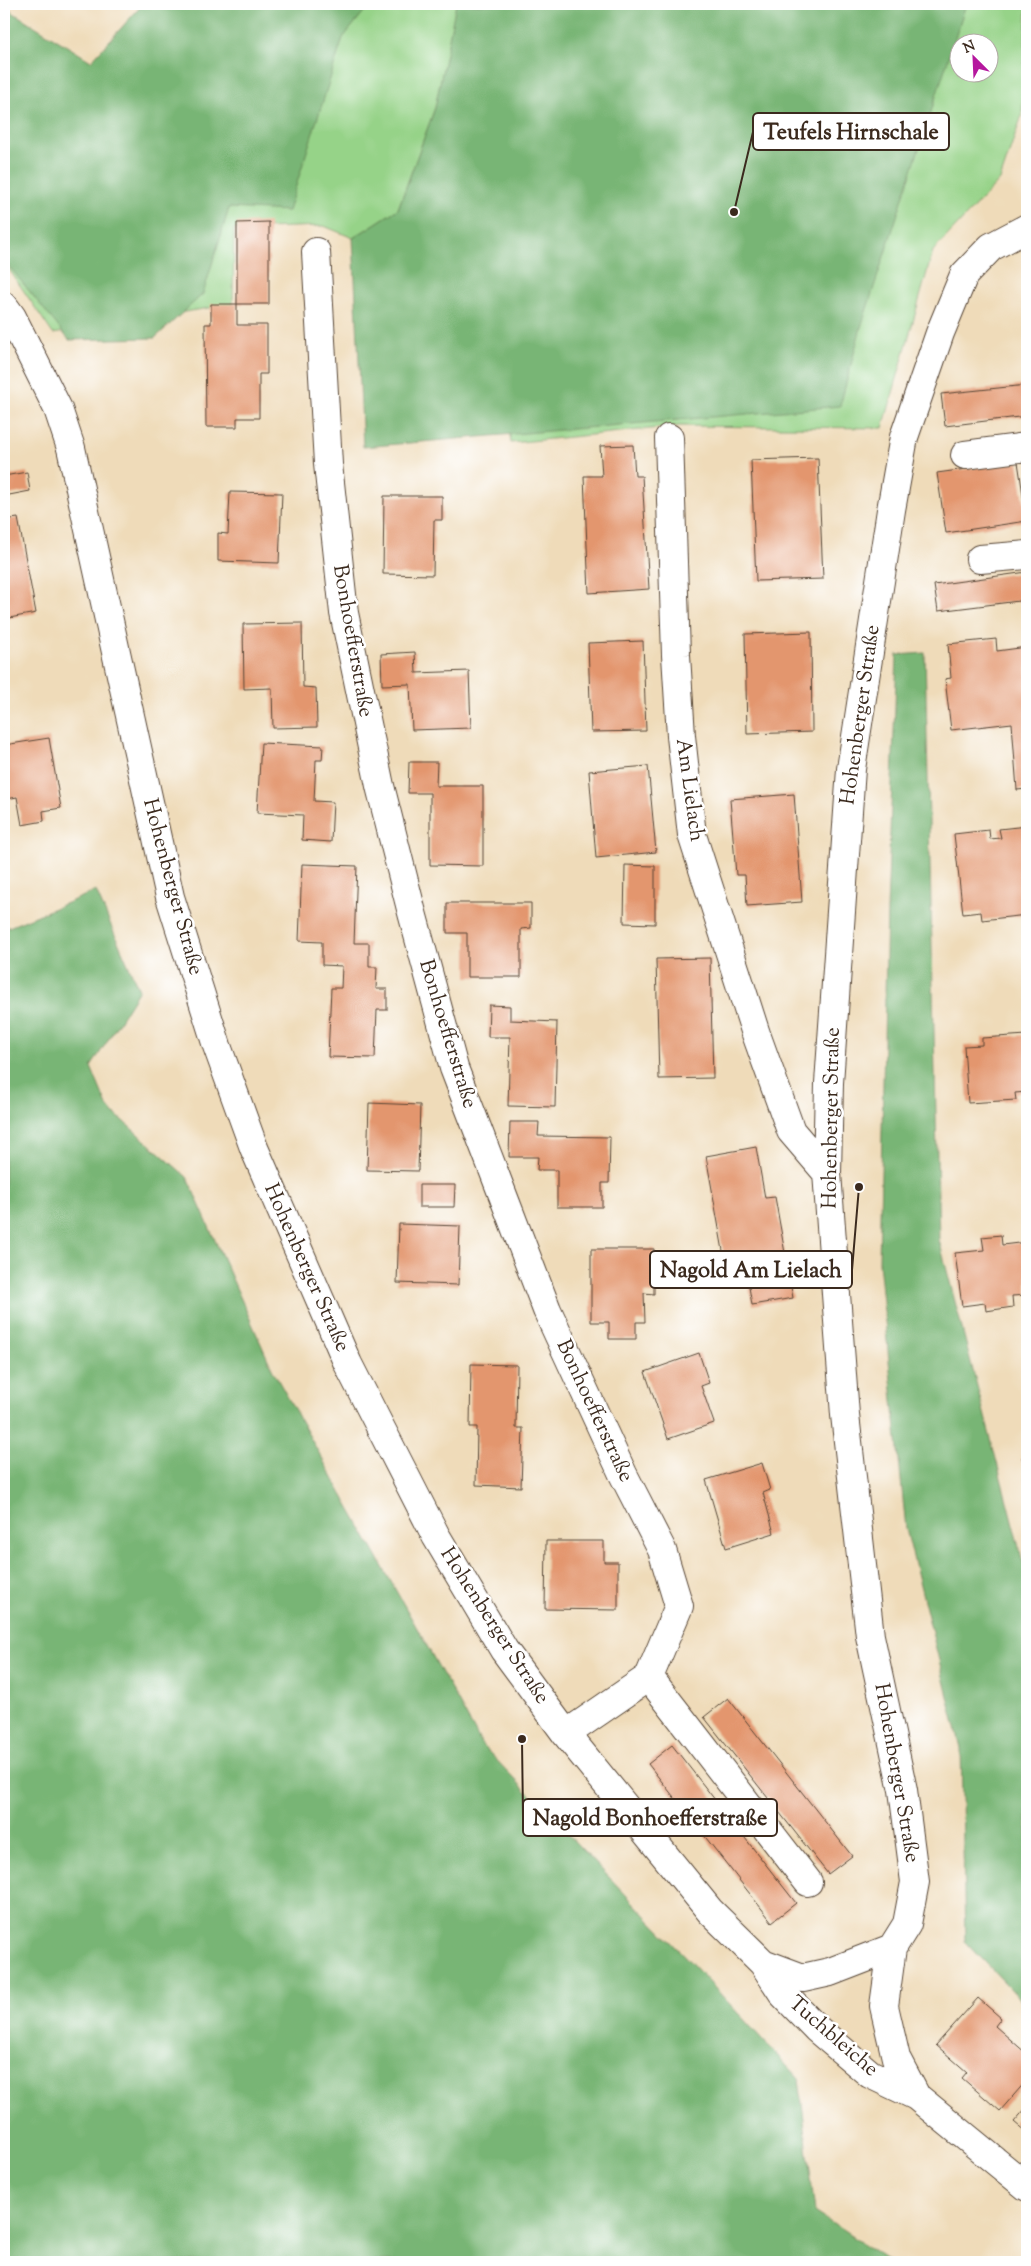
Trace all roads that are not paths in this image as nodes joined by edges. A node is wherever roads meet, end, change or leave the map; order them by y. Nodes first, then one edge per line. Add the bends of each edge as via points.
1 (1027, 228) edge
2 (316, 252) dead end
3 (4, 306) edge
4 (669, 438) dead end
5 (1027, 447) edge
6 (965, 455) dead end
7 (1027, 555) edge
8 (980, 559) dead end
9 (827, 1173) junction
10 (649, 1677) junction
11 (566, 1734) junction
12 (808, 1882) dead end
13 (892, 1948) junction
14 (763, 1962) junction
15 (916, 2096) junction
16 (1027, 2187) edge

1 - 9 street, Hohenberger Straße via 991,247 964,275 940,332 904,437 851,769 829,1084
2 - 10 street, Bonhoefferstraße via 328,464 344,612 380,786 454,1068 547,1310 662,1550 676,1596 679,1606
3 - 11 street, Hohenberger Straße via 58,409 71,448 170,897 217,1046 254,1148 348,1364 436,1536 504,1650
4 - 9 street, Am Lielach via 676,655 692,835 791,1131
5 - 6 street
7 - 8 street
9 - 13 street, Hohenberger Straße via 845,1415 870,1636 903,1790 915,1882 907,1924
10 - 11 street
10 - 12 street
11 - 14 street, Hohenberger Straße via 710,1911
13 - 14 street, Hohenberger Straße via 830,1972 803,1978
13 - 15 street, Tuchbleiche via 884,2006 896,2058
14 - 15 street, Tuchbleiche via 784,1995 817,2029 870,2074
15 - 16 street, Tuchbleiche

